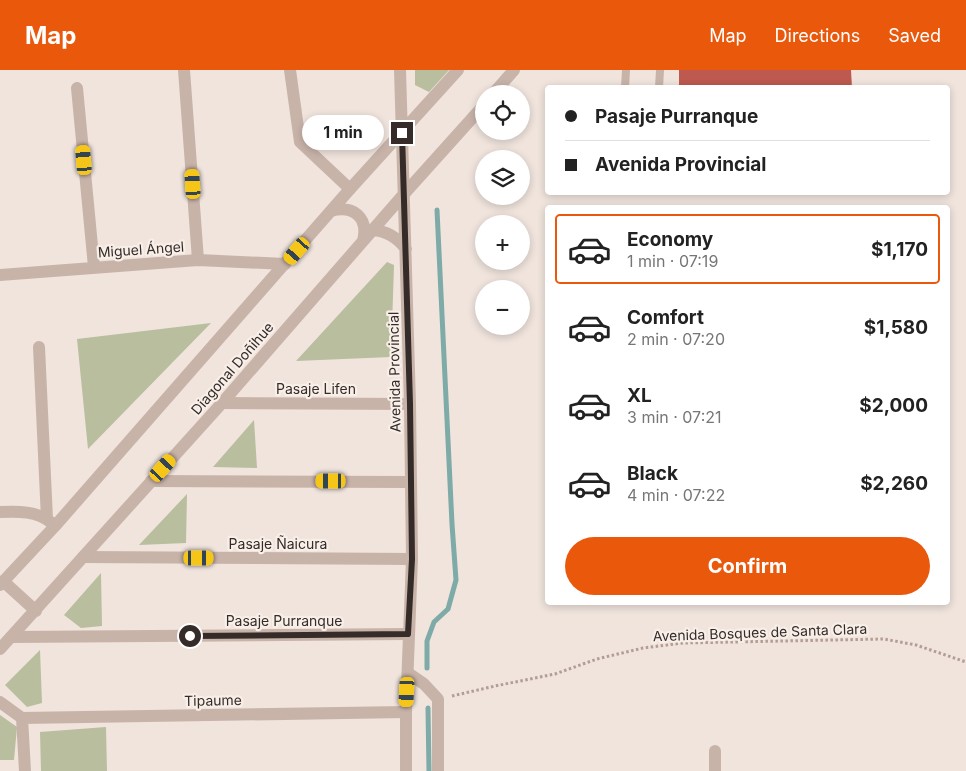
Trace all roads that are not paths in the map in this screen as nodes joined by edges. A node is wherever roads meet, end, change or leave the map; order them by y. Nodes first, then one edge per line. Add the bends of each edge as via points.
1 (184, 70) edge
2 (290, 70) edge
3 (400, 70) edge
4 (458, 70) edge
5 (514, 70) edge
6 (626, 70) edge
7 (660, 70) edge
8 (501, 85) edge
9 (626, 85) edge
10 (659, 85) edge
11 (77, 88) dead end
12 (475, 114) edge
13 (402, 133) junction
14 (350, 189) junction
15 (404, 194) junction
16 (331, 211) junction
17 (373, 230) junction
18 (363, 241) junction
19 (406, 249) junction
20 (198, 260) junction
21 (285, 264) junction
22 (94, 267) junction
23 (0, 275) edge
24 (39, 347) dead end
25 (222, 402) junction
26 (410, 404) junction
27 (151, 481) junction
28 (411, 482) junction
29 (0, 512) edge
30 (51, 522) junction
31 (83, 557) junction
32 (412, 559) junction
33 (2, 583) edge
34 (36, 611) junction
35 (408, 634) junction
36 (11, 637) junction
37 (0, 649) edge
38 (408, 673) junction
39 (0, 702) edge
40 (406, 712) junction
41 (22, 718) junction
42 (716, 751) dead end
43 (25, 771) edge
44 (406, 771) edge
45 (438, 771) edge
46 (716, 771) edge

1 - 20 street
2 - 14 street via 300,142
3 - 13 street, Avenida Provincial
4 - 13 street, Diagonal Doñihue
5 - 8 street
6 - 9 lane
7 - 10 lane
11 - 22 street
12 - 15 street, Diagonal Doñihue
13 - 14 street, Diagonal Doñihue
13 - 15 street, Avenida Provincial
14 - 16 street, Diagonal Doñihue
15 - 17 street, Diagonal Doñihue
15 - 19 street, Avenida Provincial
16 - 18 street via 344,208 356,213 365,226
16 - 21 street, Diagonal Doñihue
17 - 18 street, Diagonal Doñihue
17 - 19 street via 388,233
18 - 25 street, Diagonal Doñihue
19 - 26 street, Avenida Provincial
20 - 21 street, Miguel Ángel
20 - 22 street, Miguel Ángel
21 - 30 street, Diagonal Doñihue
22 - 23 street, Miguel Ángel
24 - 30 street
25 - 26 street, Pasaje Lifen
25 - 27 street, Diagonal Doñihue
26 - 28 street, Avenida Provincial
27 - 28 street
27 - 31 street, Diagonal Doñihue
28 - 32 street, Avenida Provincial
29 - 30 street via 23,512
30 - 33 street, Diagonal Doñihue
31 - 32 street, Pasaje Ñaicura
31 - 34 street, Diagonal Doñihue
32 - 35 street, Avenida Provincial
33 - 34 street
34 - 36 street, Diagonal Doñihue
35 - 36 street, Pasaje Purranque
35 - 38 street, Avenida Provincial
36 - 37 street, Diagonal Doñihue
38 - 40 street, Avenida Provincial
38 - 45 street via 438,699
39 - 41 street
40 - 41 street, Tipaume
40 - 44 street, Avenida Provincial
41 - 43 street
42 - 46 street

